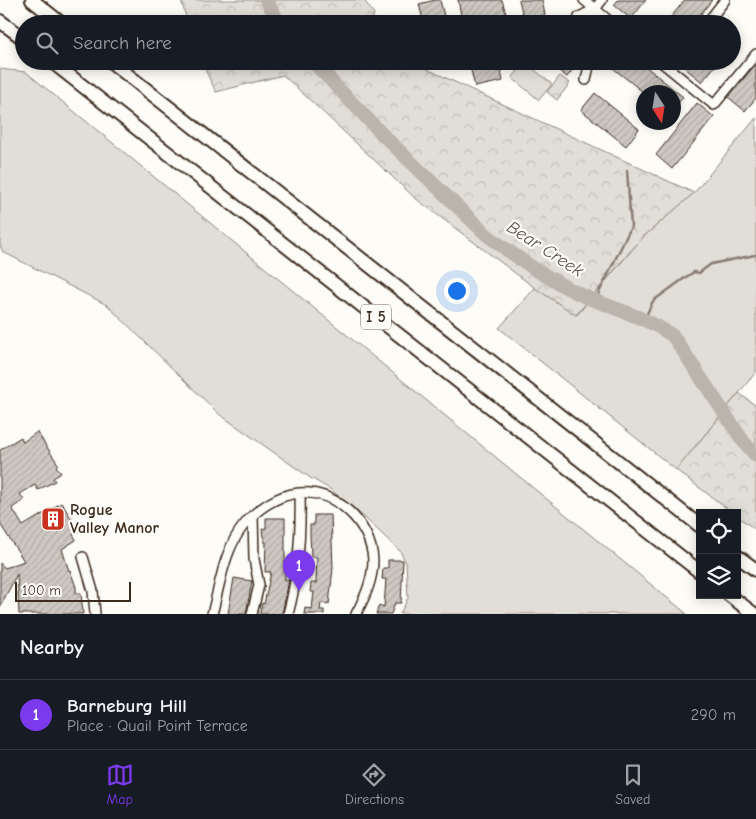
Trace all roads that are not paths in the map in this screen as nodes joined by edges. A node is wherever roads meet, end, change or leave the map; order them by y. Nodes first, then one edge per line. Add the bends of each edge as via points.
1 (32, 0) edge
2 (584, 0) edge
3 (602, 0) edge
4 (725, 0) edge
5 (595, 9) junction
6 (51, 15) edge
7 (581, 15) edge
8 (594, 15) edge
9 (603, 15) edge
10 (713, 15) edge
11 (0, 21) edge
12 (15, 33) edge
13 (756, 54) edge
14 (62, 70) edge
15 (121, 70) edge
16 (588, 70) edge
17 (671, 70) edge
18 (586, 80) dead end
19 (300, 493) junction
20 (253, 515) junction
21 (696, 521) edge
22 (741, 551) edge
23 (83, 557) dead end
24 (741, 559) edge
25 (756, 561) edge
26 (696, 569) edge
27 (756, 570) edge
28 (732, 599) edge
29 (734, 599) edge
30 (95, 614) edge
31 (212, 614) edge
32 (252, 614) edge
33 (288, 614) edge
34 (356, 614) edge
35 (744, 614) edge
36 (754, 614) edge

1 - 6 highway
2 - 5 street
3 - 5 street
4 - 10 street
5 - 7 street
5 - 8 street
5 - 9 street
11 - 12 highway
13 - 17 street via 714,105
14 - 26 highway, I 5
15 - 21 highway, I 5
16 - 18 street
19 - 20 street via 271,502
19 - 33 street via 298,565
19 - 34 street via 324,497 340,504 365,532 372,570 368,590
20 - 31 street via 243,525 229,552
20 - 32 street via 254,558 259,584
22 - 25 highway
23 - 30 street via 93,591
24 - 27 highway
28 - 35 highway
29 - 36 highway

